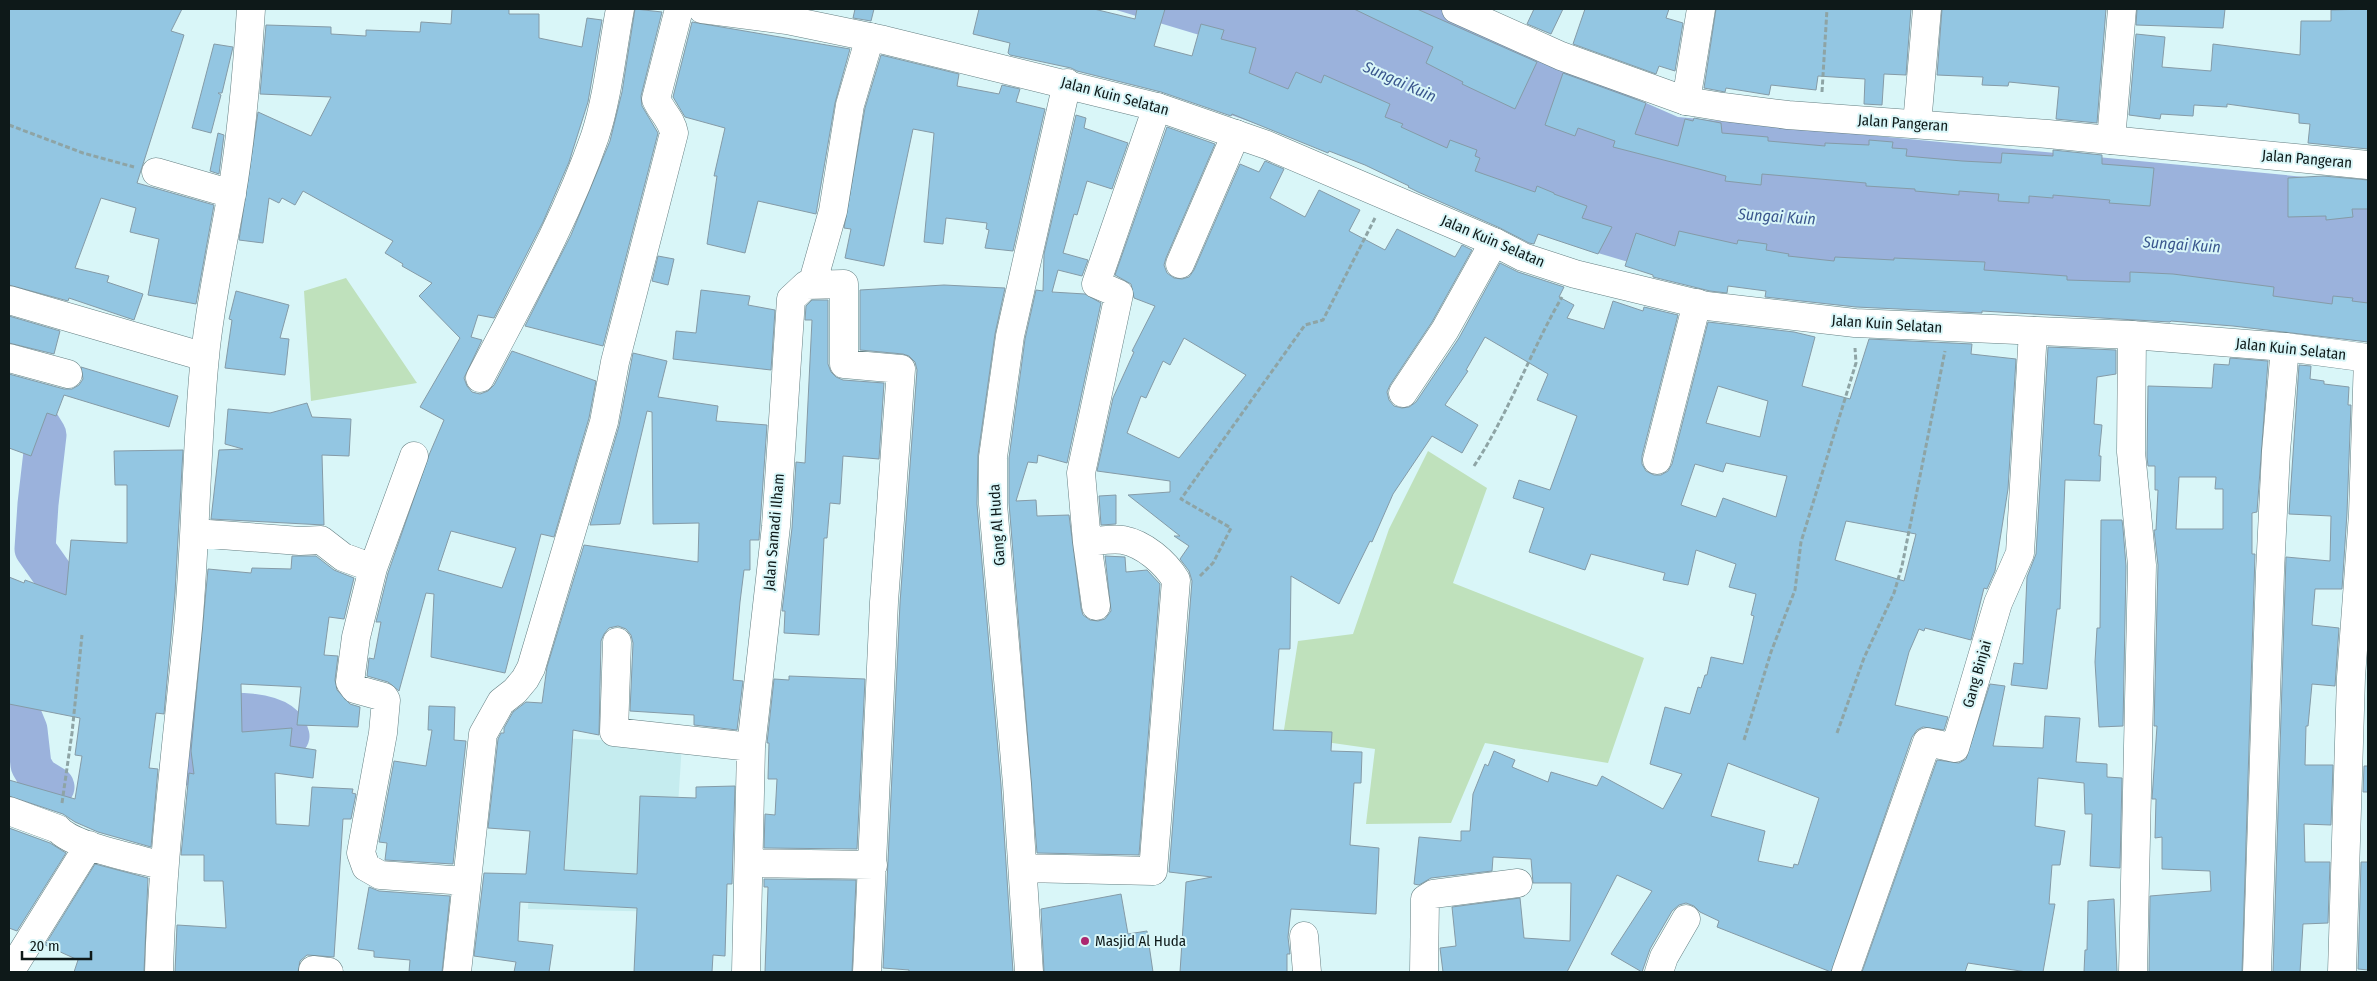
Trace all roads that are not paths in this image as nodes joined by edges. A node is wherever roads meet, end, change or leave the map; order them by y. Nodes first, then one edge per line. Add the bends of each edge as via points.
1 (251, 9) edge
2 (620, 9) edge
3 (678, 9) edge
4 (702, 9) edge
5 (1456, 9) edge
6 (1701, 9) edge
7 (1928, 9) edge
8 (2122, 9) edge
9 (870, 37) junction
10 (1067, 83) junction
11 (1686, 101) junction
12 (1157, 106) junction
13 (1918, 124) junction
14 (1236, 134) junction
15 (2111, 140) junction
16 (2368, 165) edge
17 (156, 172) road end
18 (232, 194) junction
19 (1494, 242) junction
20 (1180, 264) dead end
21 (812, 284) junction
22 (9, 300) edge
23 (1697, 303) junction
24 (2033, 331) junction
25 (2132, 335) junction
26 (2285, 347) junction
27 (205, 357) junction
28 (9, 358) edge
29 (2368, 358) edge
30 (68, 374) dead end
31 (480, 378) dead end
32 (1403, 393) dead end
33 (414, 456) dead end
34 (1657, 460) dead end
35 (195, 533) junction
36 (1087, 542) junction
37 (374, 568) junction
38 (1096, 606) dead end
39 (617, 642) dead end
40 (750, 747) junction
41 (9, 811) edge
42 (89, 846) junction
43 (749, 863) junction
44 (873, 865) junction
45 (164, 866) junction
46 (1023, 868) junction
47 (466, 880) junction
48 (1518, 883) dead end
49 (1686, 919) dead end
50 (1304, 936) dead end
51 (10, 972) edge
52 (159, 972) edge
53 (457, 972) edge
54 (746, 972) edge
55 (867, 972) edge
56 (1029, 972) edge
57 (1307, 972) edge
58 (1424, 972) edge
59 (1659, 972) edge
60 (1846, 972) edge
61 (2133, 972) edge
62 (2257, 972) edge
63 (2342, 972) edge

1 - 18 street via 248,70
2 - 31 street via 595,136 531,281
3 - 47 street via 656,99 674,133 615,362 604,422 531,668 515,691 500,702 483,734
4 - 9 street, Jalan Kuin Selatan via 788,20
5 - 11 street, Jalan Pangeran via 1561,56
6 - 11 street
7 - 13 street
8 - 15 street
9 - 10 street, Jalan Kuin Selatan
9 - 21 street via 850,105 833,211
10 - 12 street, Jalan Kuin Selatan
10 - 46 street, Gang Al Huda via 1010,336 993,457
11 - 13 street, Jalan Pangeran via 1820,117
12 - 14 street, Jalan Kuin Selatan
12 - 36 street via 1096,284 1119,294 1081,473
13 - 15 street, Jalan Pangeran
14 - 19 street, Jalan Kuin Selatan
14 - 20 street
15 - 16 street, Jalan Pangeran
17 - 18 street
18 - 27 street
19 - 23 street, Jalan Kuin Selatan via 1523,257 1575,274
19 - 32 street via 1445,330
21 - 40 street, Jalan Samadi Ilham via 806,285 791,299 776,526
21 - 44 street via 844,284 844,364 901,369 884,602
22 - 27 street
23 - 24 street, Jalan Kuin Selatan via 1855,323
23 - 34 street
24 - 25 street, Jalan Kuin Selatan
24 - 60 street, Gang Binjai via 2020,553 1998,603 1955,748 1927,742
25 - 26 street, Jalan Kuin Selatan
25 - 61 street via 2132,478 2142,565
26 - 29 street, Jalan Kuin Selatan
26 - 62 street via 2270,572
27 - 35 street
28 - 30 street
29 - 63 street via 2363,514 2351,676
33 - 37 street
35 - 37 street via 321,540 343,558
35 - 45 street
36 - 38 street
36 - 46 street via 1122,540 1139,546 1168,567 1176,580 1153,871
37 - 47 street via 356,637 350,682 355,690 386,700 361,853 366,867 380,875
39 - 40 street via 614,732
40 - 43 street, Jalan Samadi Ilham
41 - 42 street via 58,828 63,834
42 - 45 street
42 - 51 street
43 - 44 street
43 - 54 street, Jalan Samadi Ilham
44 - 55 street
45 - 52 street
46 - 56 street, Gang Al Huda
47 - 53 street
48 - 58 street via 1433,894 1425,899
49 - 59 street
50 - 57 street

